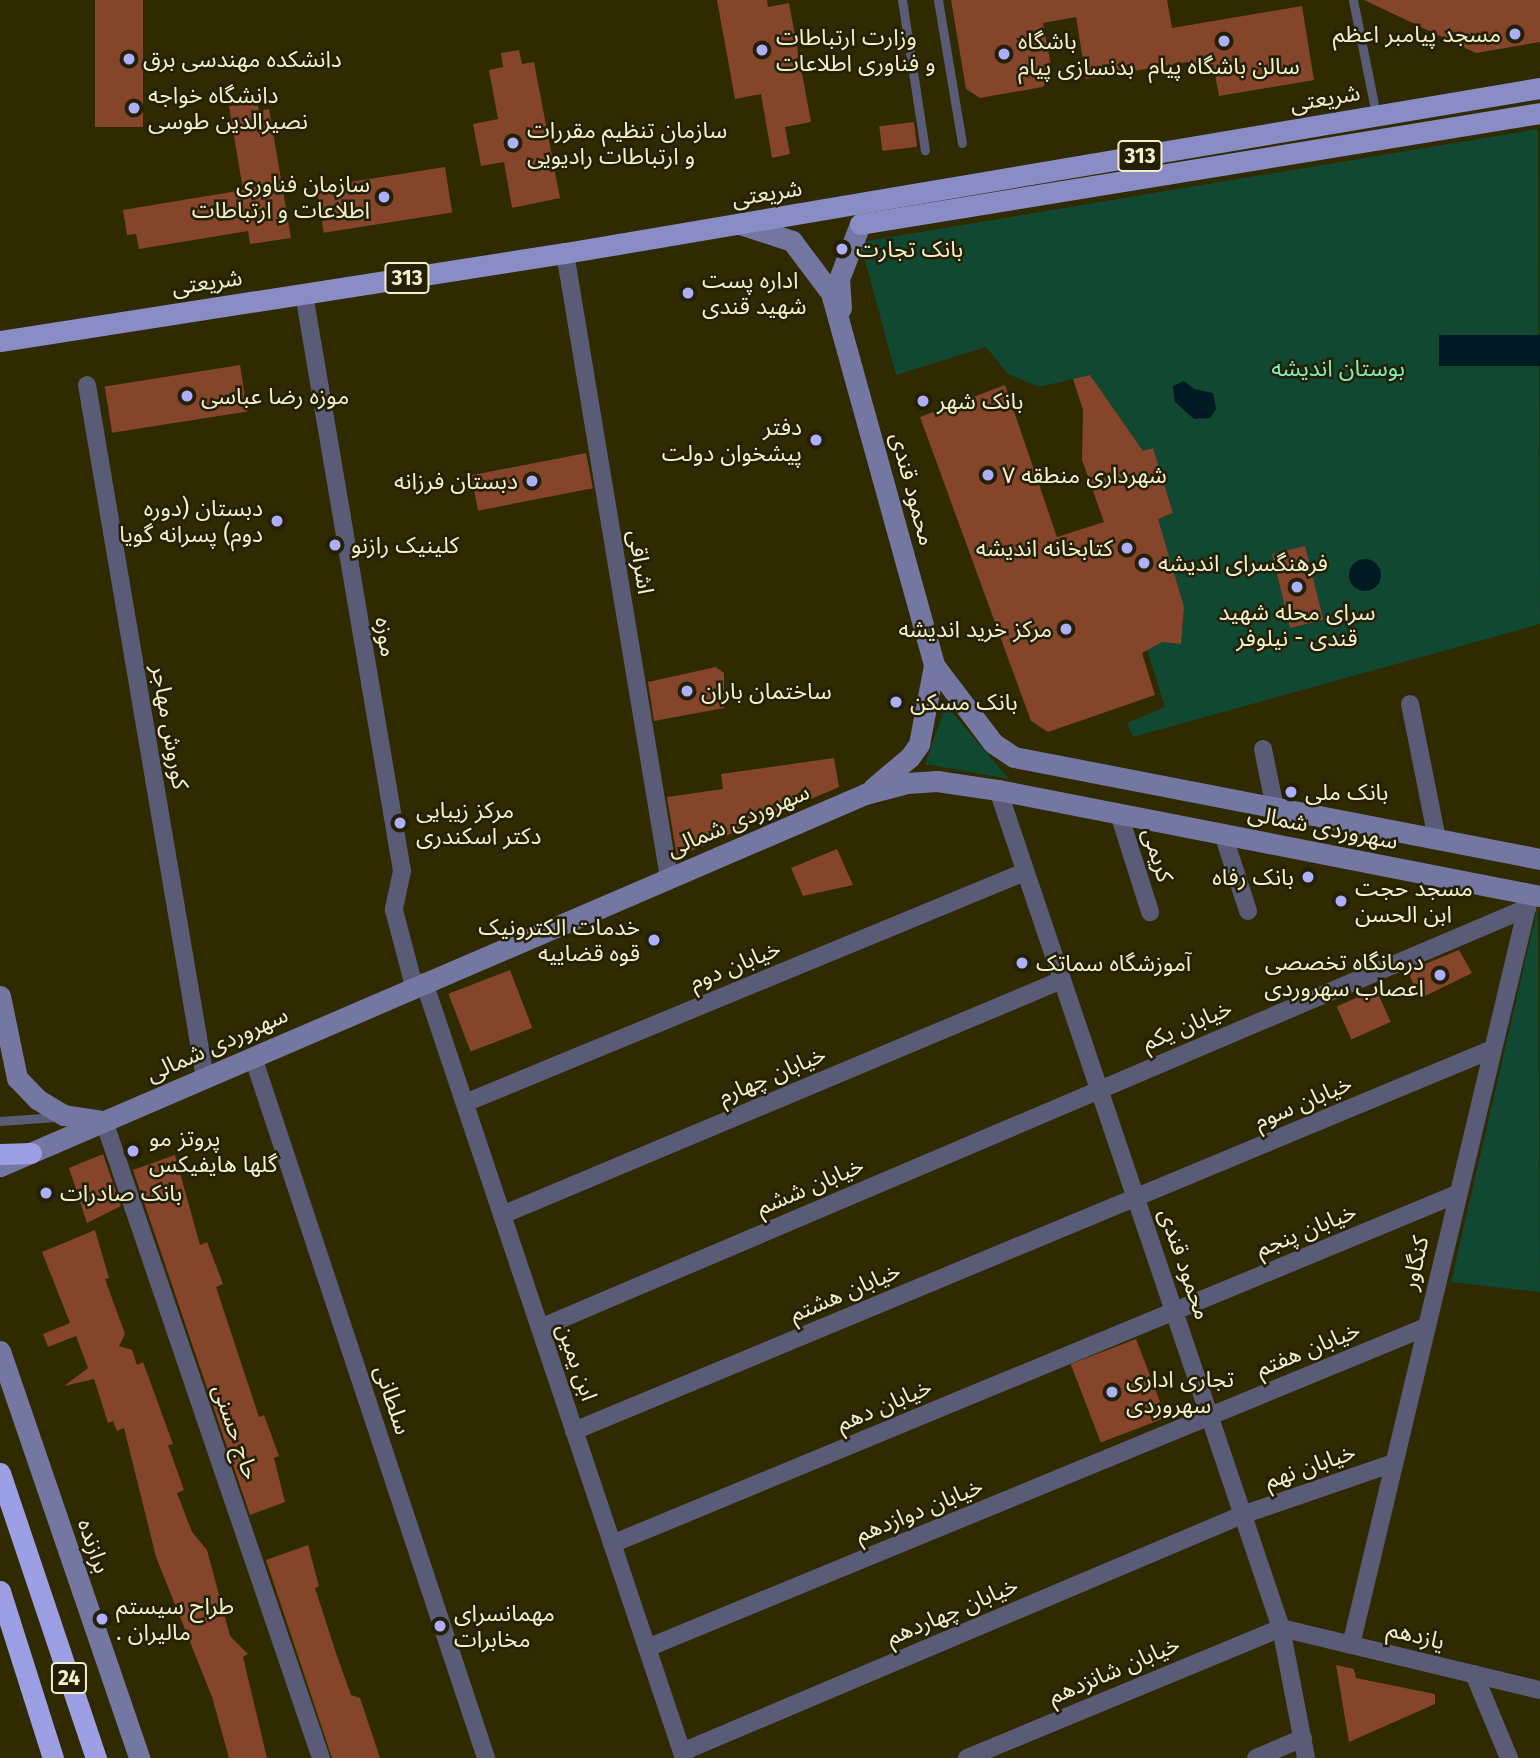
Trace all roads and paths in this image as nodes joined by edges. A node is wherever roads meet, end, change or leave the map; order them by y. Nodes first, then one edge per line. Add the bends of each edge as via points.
1 (902, 0) edge
2 (937, 0) edge
3 (1353, 0) edge
4 (1540, 88) edge
5 (1540, 113) edge
6 (1377, 116) junction
7 (962, 143) dead end
8 (925, 150) dead end
9 (740, 224) junction
10 (565, 253) junction
11 (304, 294) junction
12 (842, 328) junction
13 (0, 341) edge
14 (87, 385) dead end
15 (933, 665) junction
16 (1410, 704) dead end
17 (1263, 749) dead end
18 (998, 790) junction
19 (865, 794) junction
20 (1275, 808) junction
21 (1119, 814) junction
22 (1223, 834) junction
23 (1437, 839) junction
24 (1540, 859) edge
25 (1025, 872) junction
26 (669, 878) junction
27 (1532, 899) edge
28 (1248, 911) dead end
29 (1150, 912) dead end
30 (1062, 980) junction
31 (419, 984) junction
32 (1, 1009) edge
33 (1490, 1050) junction
34 (253, 1057) junction
35 (205, 1078) junction
36 (1099, 1090) junction
37 (465, 1103) junction
38 (64, 1115) junction
39 (0, 1121) edge
40 (104, 1121) junction
41 (31, 1153) junction
42 (0, 1154) edge
43 (0, 1166) edge
44 (1457, 1194) junction
45 (1135, 1198) junction
46 (502, 1214) junction
47 (1174, 1311) junction
48 (1426, 1327) junction
49 (540, 1328) junction
50 (0, 1351) edge
51 (1209, 1416) junction
52 (575, 1432) junction
53 (1394, 1463) junction
54 (0, 1473) edge
55 (1242, 1515) junction
56 (612, 1544) junction
57 (1, 1596) edge
58 (1281, 1628) junction
59 (1352, 1645) junction
60 (647, 1648) junction
61 (1474, 1674) junction
62 (1540, 1690) edge
63 (1303, 1738) junction
64 (683, 1755) edge
65 (53, 1758) edge
66 (96, 1758) edge
67 (139, 1758) edge
68 (321, 1758) edge
69 (486, 1758) edge
70 (967, 1758) edge
71 (1256, 1758) edge
72 (1307, 1758) edge
73 (1509, 1758) edge

1 - 8 lane
2 - 7 lane
3 - 6 lane
4 - 6 main road, شریعتی / 313
5 - 12 main road, محمود قندی / 313 via 860,225 839,279
6 - 9 main road, شریعتی / 313
9 - 10 main road, شریعتی / 313
9 - 12 main road, محمود قندی via 792,241 831,293
10 - 11 main road, شریعتی / 313
10 - 26 street, اشراقی
11 - 13 main road, شریعتی / 313
11 - 31 street, موزه via 402,871 394,910
12 - 15 main road, محمود قندی
14 - 35 street, کوروش مهاجر
15 - 19 main road via 919,744
15 - 20 main road, سهروردی شمالی via 974,723 1014,757
16 - 23 street
17 - 20 street
18 - 19 main road, سهروردی شمالی via 918,781
18 - 21 main road, سهروردی شمالی
18 - 25 street, محمود قندی
19 - 26 main road, سهروردی شمالی
20 - 23 main road, سهروردی شمالی
21 - 22 main road, سهروردی شمالی
21 - 29 street, کریمی
22 - 27 main road, سهروردی شمالی
22 - 28 street
23 - 24 main road, سهروردی شمالی
25 - 30 street, محمود قندی
25 - 37 street, خیابان دوم
26 - 31 main road, سهروردی شمالی
27 - 33 street, کنگاور
27 - 36 street, خیابان یکم
30 - 36 street, محمود قندی
30 - 46 street, خیابان چهارم
31 - 34 main road, سهروردی شمالی
31 - 37 street, ابن یمین
32 - 38 main road via 17,1078 37,1099
33 - 44 street, کنگاور
33 - 45 street, خیابان سوم
34 - 35 main road, سهروردی شمالی
34 - 69 street, سلطانی
35 - 40 main road, سهروردی شمالی
36 - 45 street, محمود قندی
36 - 49 street, خیابان ششم
37 - 46 street, ابن یمین
38 - 39 lane
38 - 40 main road
40 - 41 main road, سهروردی شمالی
40 - 68 street, حاج حسنی
41 - 42 highway
41 - 43 main road, سهروردی شمالی
44 - 47 street, خیابان پنجم
44 - 48 street, کنگاور
45 - 47 street, محمود قندی
45 - 52 street, خیابان هشتم
46 - 49 street, ابن یمین
47 - 51 street, محمود قندی
47 - 56 street, خیابان دهم
48 - 51 street, خیابان هفتم
48 - 53 street, کنگاور
49 - 52 street, ابن یمین
50 - 67 main road, برازنده
51 - 55 street, محمود قندی
51 - 60 street, خیابان دوازدهم
52 - 56 street, ابن یمین
53 - 55 street, خیابان نهم
53 - 59 street, کنگاور
54 - 66 highway, 24
55 - 58 street, محمود قندی
55 - 64 street, خیابان چهاردهم
56 - 60 street, ابن یمین
57 - 65 highway, 24
58 - 59 street, یازدهم
58 - 63 street, محمود قندی
58 - 70 street, خیابان شانزدهم
59 - 61 street, یازدهم
60 - 64 street, ابن یمین
61 - 62 street, یازدهم
61 - 73 street
63 - 71 street
63 - 72 street, محمود قندی

